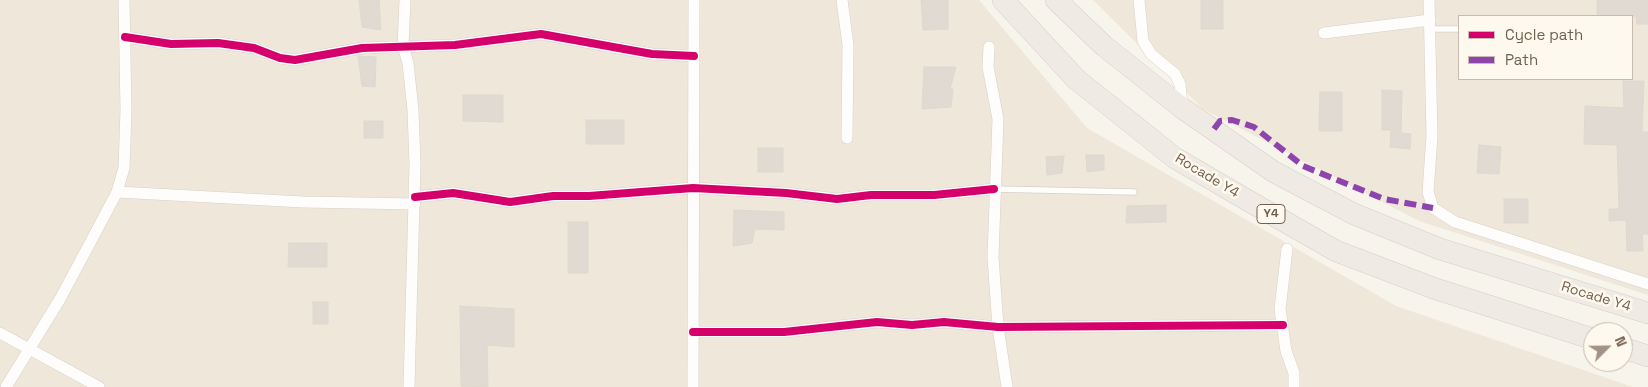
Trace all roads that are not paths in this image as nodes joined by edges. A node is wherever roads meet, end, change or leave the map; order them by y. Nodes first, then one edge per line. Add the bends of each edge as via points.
1 (124, 0) edge
2 (405, 0) edge
3 (694, 0) edge
4 (842, 0) edge
5 (1003, 0) edge
6 (1056, 0) edge
7 (1139, 0) edge
8 (1429, 0) edge
9 (1430, 24) junction
10 (1458, 29) edge
11 (1324, 33) dead end
12 (125, 37) junction
13 (404, 46) junction
14 (989, 47) dead end
15 (694, 56) junction
16 (1182, 108) junction
17 (847, 138) dead end
18 (693, 188) junction
19 (994, 189) junction
20 (117, 192) junction
21 (1134, 192) dead end
22 (415, 200) junction
23 (1287, 249) dead end
24 (1648, 284) edge
25 (1648, 313) edge
26 (1283, 325) junction
27 (998, 327) junction
28 (693, 332) junction
29 (0, 333) edge
30 (1583, 336) edge
31 (28, 348) junction
32 (1633, 351) edge
33 (1648, 356) edge
34 (6, 387) edge
35 (99, 387) edge
36 (410, 387) edge
37 (693, 387) edge
38 (1008, 387) edge
39 (1294, 387) edge

1 - 12 street
2 - 13 street
3 - 15 street
4 - 17 street via 848,45
5 - 30 highway, Rocade Y4 / Y4 via 1076,79 1175,158 1254,204 1336,251 1436,289
6 - 16 highway, Rocade Y4 via 1104,46
7 - 16 street via 1143,41 1151,54 1175,74 1180,84
8 - 9 street
9 - 10 lane
9 - 11 street
9 - 24 street via 1432,136 1428,192 1434,208 1455,222
12 - 13 street via 171,44 218,43 254,48 295,60 341,50
12 - 20 street via 124,168
13 - 15 street via 455,45 542,34 652,54
13 - 22 street via 413,110
14 - 19 street via 988,66 998,119 999,154
15 - 18 street
16 - 25 highway, Rocade Y4 via 1274,172 1354,214 1440,249
18 - 19 street via 837,198 934,195
18 - 22 street via 553,196 510,202 453,192
18 - 28 street
19 - 21 lane
19 - 27 street
20 - 22 street via 303,202
20 - 31 street via 60,299
22 - 36 street
23 - 26 street via 1280,292
26 - 27 street
26 - 39 street
27 - 28 street via 944,322 877,322 784,332
27 - 38 street
28 - 37 street
29 - 31 street
31 - 34 street
31 - 35 street
32 - 33 highway

